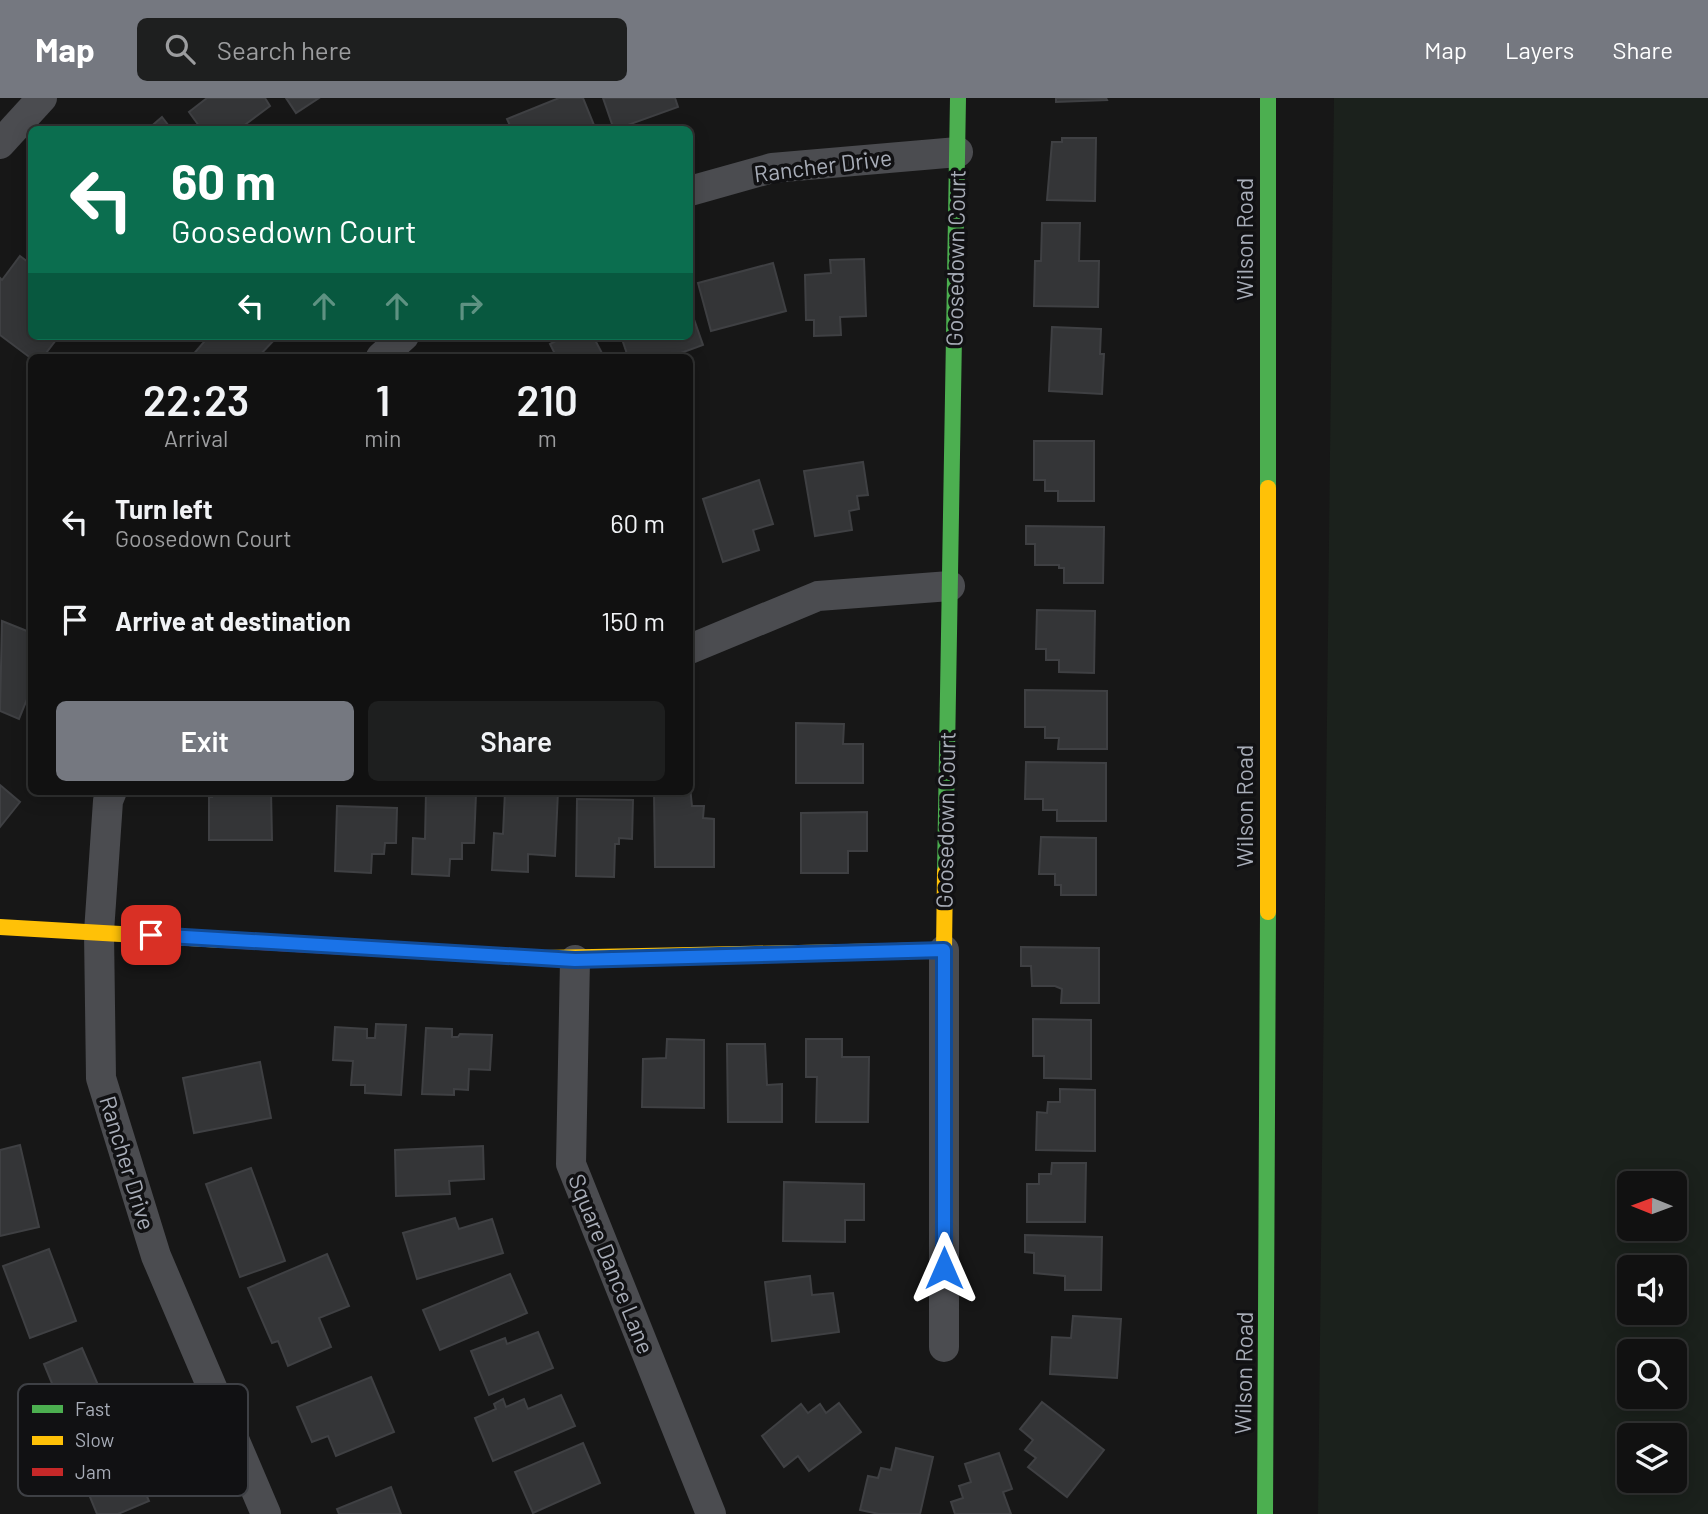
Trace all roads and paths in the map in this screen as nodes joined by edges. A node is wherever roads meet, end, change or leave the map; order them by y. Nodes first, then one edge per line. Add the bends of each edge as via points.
1 (42, 98) edge
2 (958, 98) edge
3 (1268, 98) edge
4 (0, 144) edge
5 (958, 152) junction
6 (693, 190) edge
7 (400, 340) edge
8 (384, 354) edge
9 (950, 586) junction
10 (693, 648) edge
11 (110, 795) edge
12 (0, 926) edge
13 (99, 932) junction
14 (944, 950) junction
15 (575, 960) junction
16 (944, 1347) dead end
17 (211, 1384) edge
18 (248, 1472) edge
19 (266, 1514) edge
20 (711, 1514) edge
21 (1265, 1514) edge

1 - 4 street
2 - 5 street, Goosedown Court
3 - 21 street, Wilson Road
5 - 6 street, Rancher Drive via 772,168
5 - 9 street, Goosedown Court
7 - 8 street
9 - 10 street via 818,596
9 - 14 street, Goosedown Court
11 - 13 street, Rancher Drive
12 - 13 street
13 - 15 street
13 - 17 street, Rancher Drive via 101,1078 156,1256
14 - 15 street
14 - 16 street
15 - 20 street, Square Dance Lane via 571,1164
18 - 19 street, Rancher Drive

